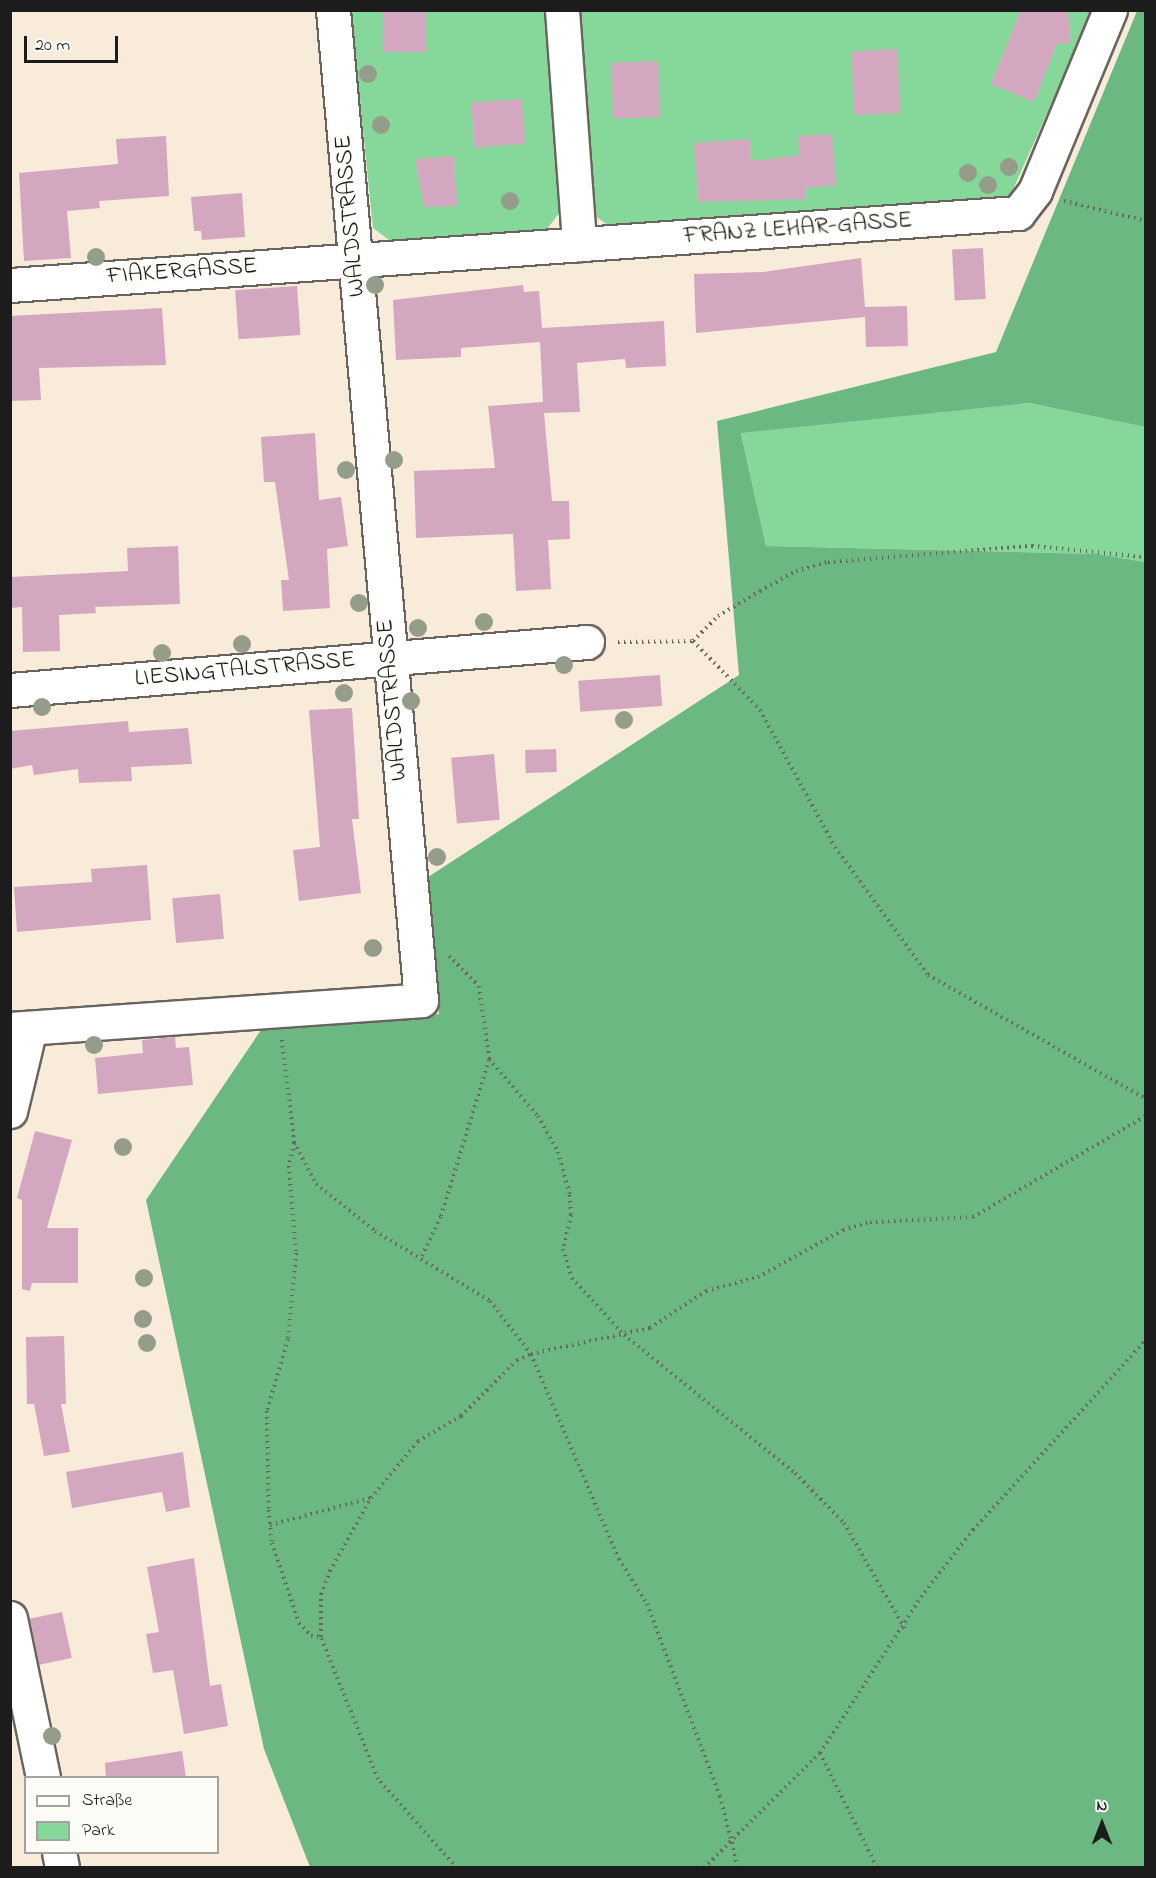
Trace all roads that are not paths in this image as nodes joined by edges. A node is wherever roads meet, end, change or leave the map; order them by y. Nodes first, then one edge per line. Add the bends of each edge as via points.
1 (333, 10) edge
2 (562, 10) edge
3 (1110, 10) edge
4 (579, 244) junction
5 (354, 259) junction
6 (10, 285) edge
7 (587, 642) road end
8 (388, 657) junction
9 (10, 690) edge
10 (20, 1029) edge
11 (10, 1111) edge
12 (10, 1618) edge
13 (43, 1776) edge

1 - 5 street, WALDSTRASSE
2 - 4 street
3 - 4 street, FRANZ LEHAR-GASSE via 1035,192 1018,213
4 - 5 street, FRANZ LEHAR-GASSE
5 - 6 street, FIAKERGASSE
5 - 8 street, WALDSTRASSE
7 - 8 street, LIESINGTALSTRASSE
8 - 9 street, LIESINGTALSTRASSE
8 - 10 street, WALDSTRASSE via 421,1000
10 - 11 street
12 - 13 street

